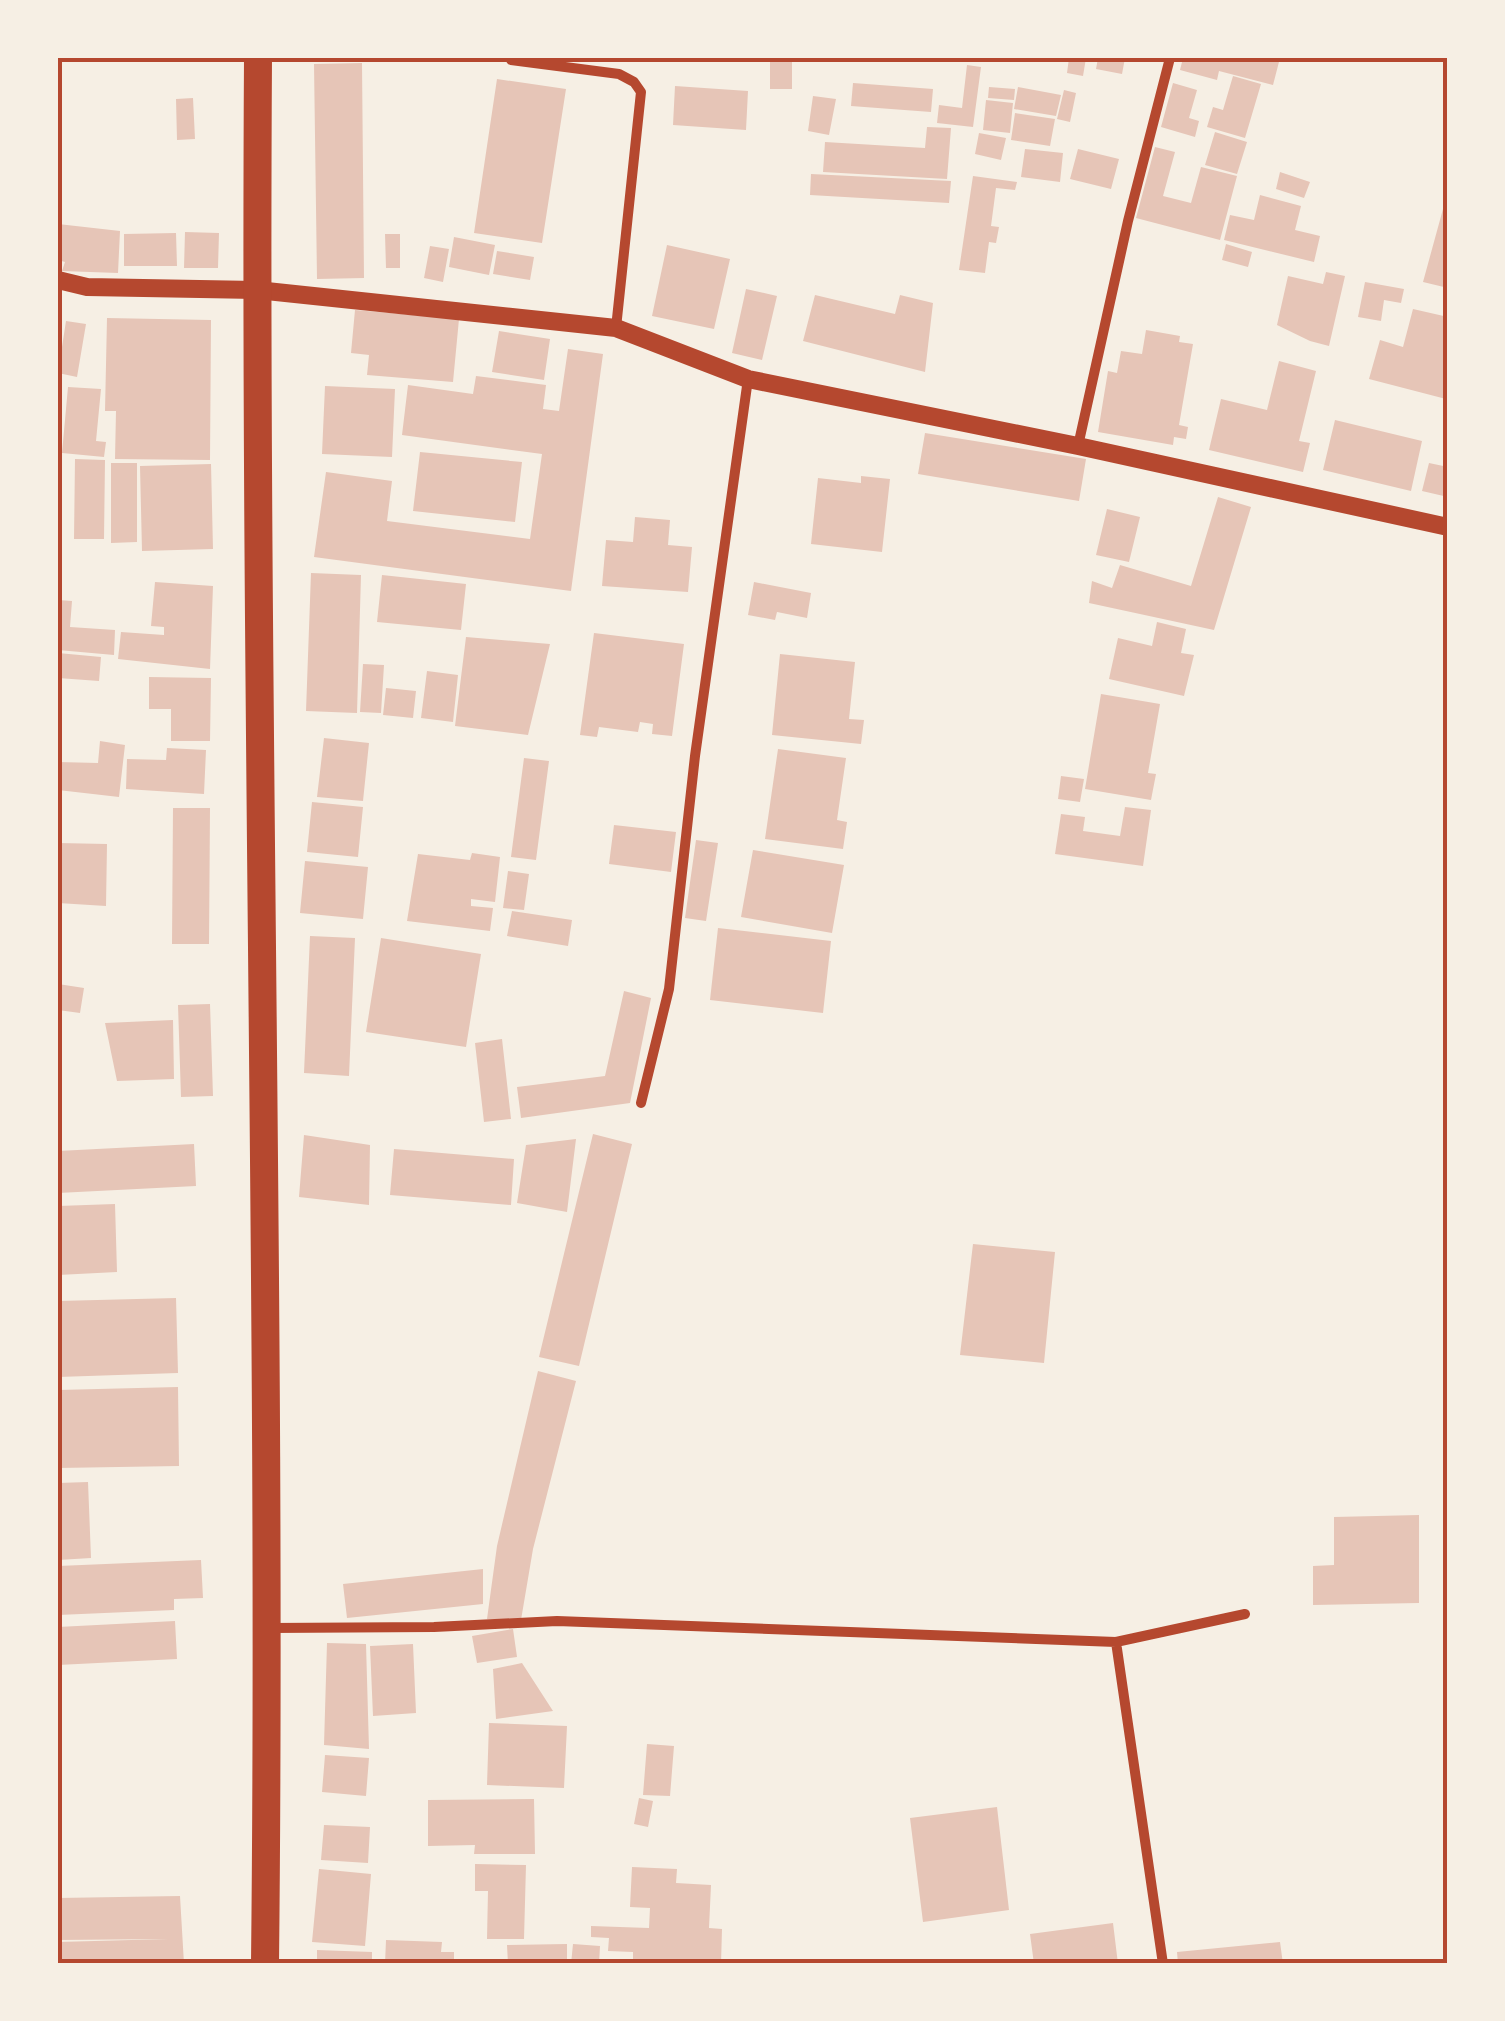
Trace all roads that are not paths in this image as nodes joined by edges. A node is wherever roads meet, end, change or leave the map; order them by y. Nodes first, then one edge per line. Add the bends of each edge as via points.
1 (258, 58) edge
2 (1170, 58) edge
3 (511, 60) dead end
4 (58, 280) edge
5 (257, 290) junction
6 (616, 328) junction
7 (748, 380) junction
8 (1078, 446) junction
9 (1448, 526) edge
10 (641, 1103) dead end
11 (1245, 1614) dead end
12 (269, 1628) junction
13 (1116, 1642) junction
14 (265, 1964) edge
15 (1163, 1964) edge

1 - 5 highway
2 - 8 street
3 - 6 street via 620,74 641,92
4 - 5 street via 87,288
5 - 6 street
5 - 12 highway
6 - 7 street
7 - 8 street
7 - 10 street via 669,989
8 - 9 street
11 - 13 street
12 - 13 street via 557,1621
12 - 14 highway
13 - 15 street

